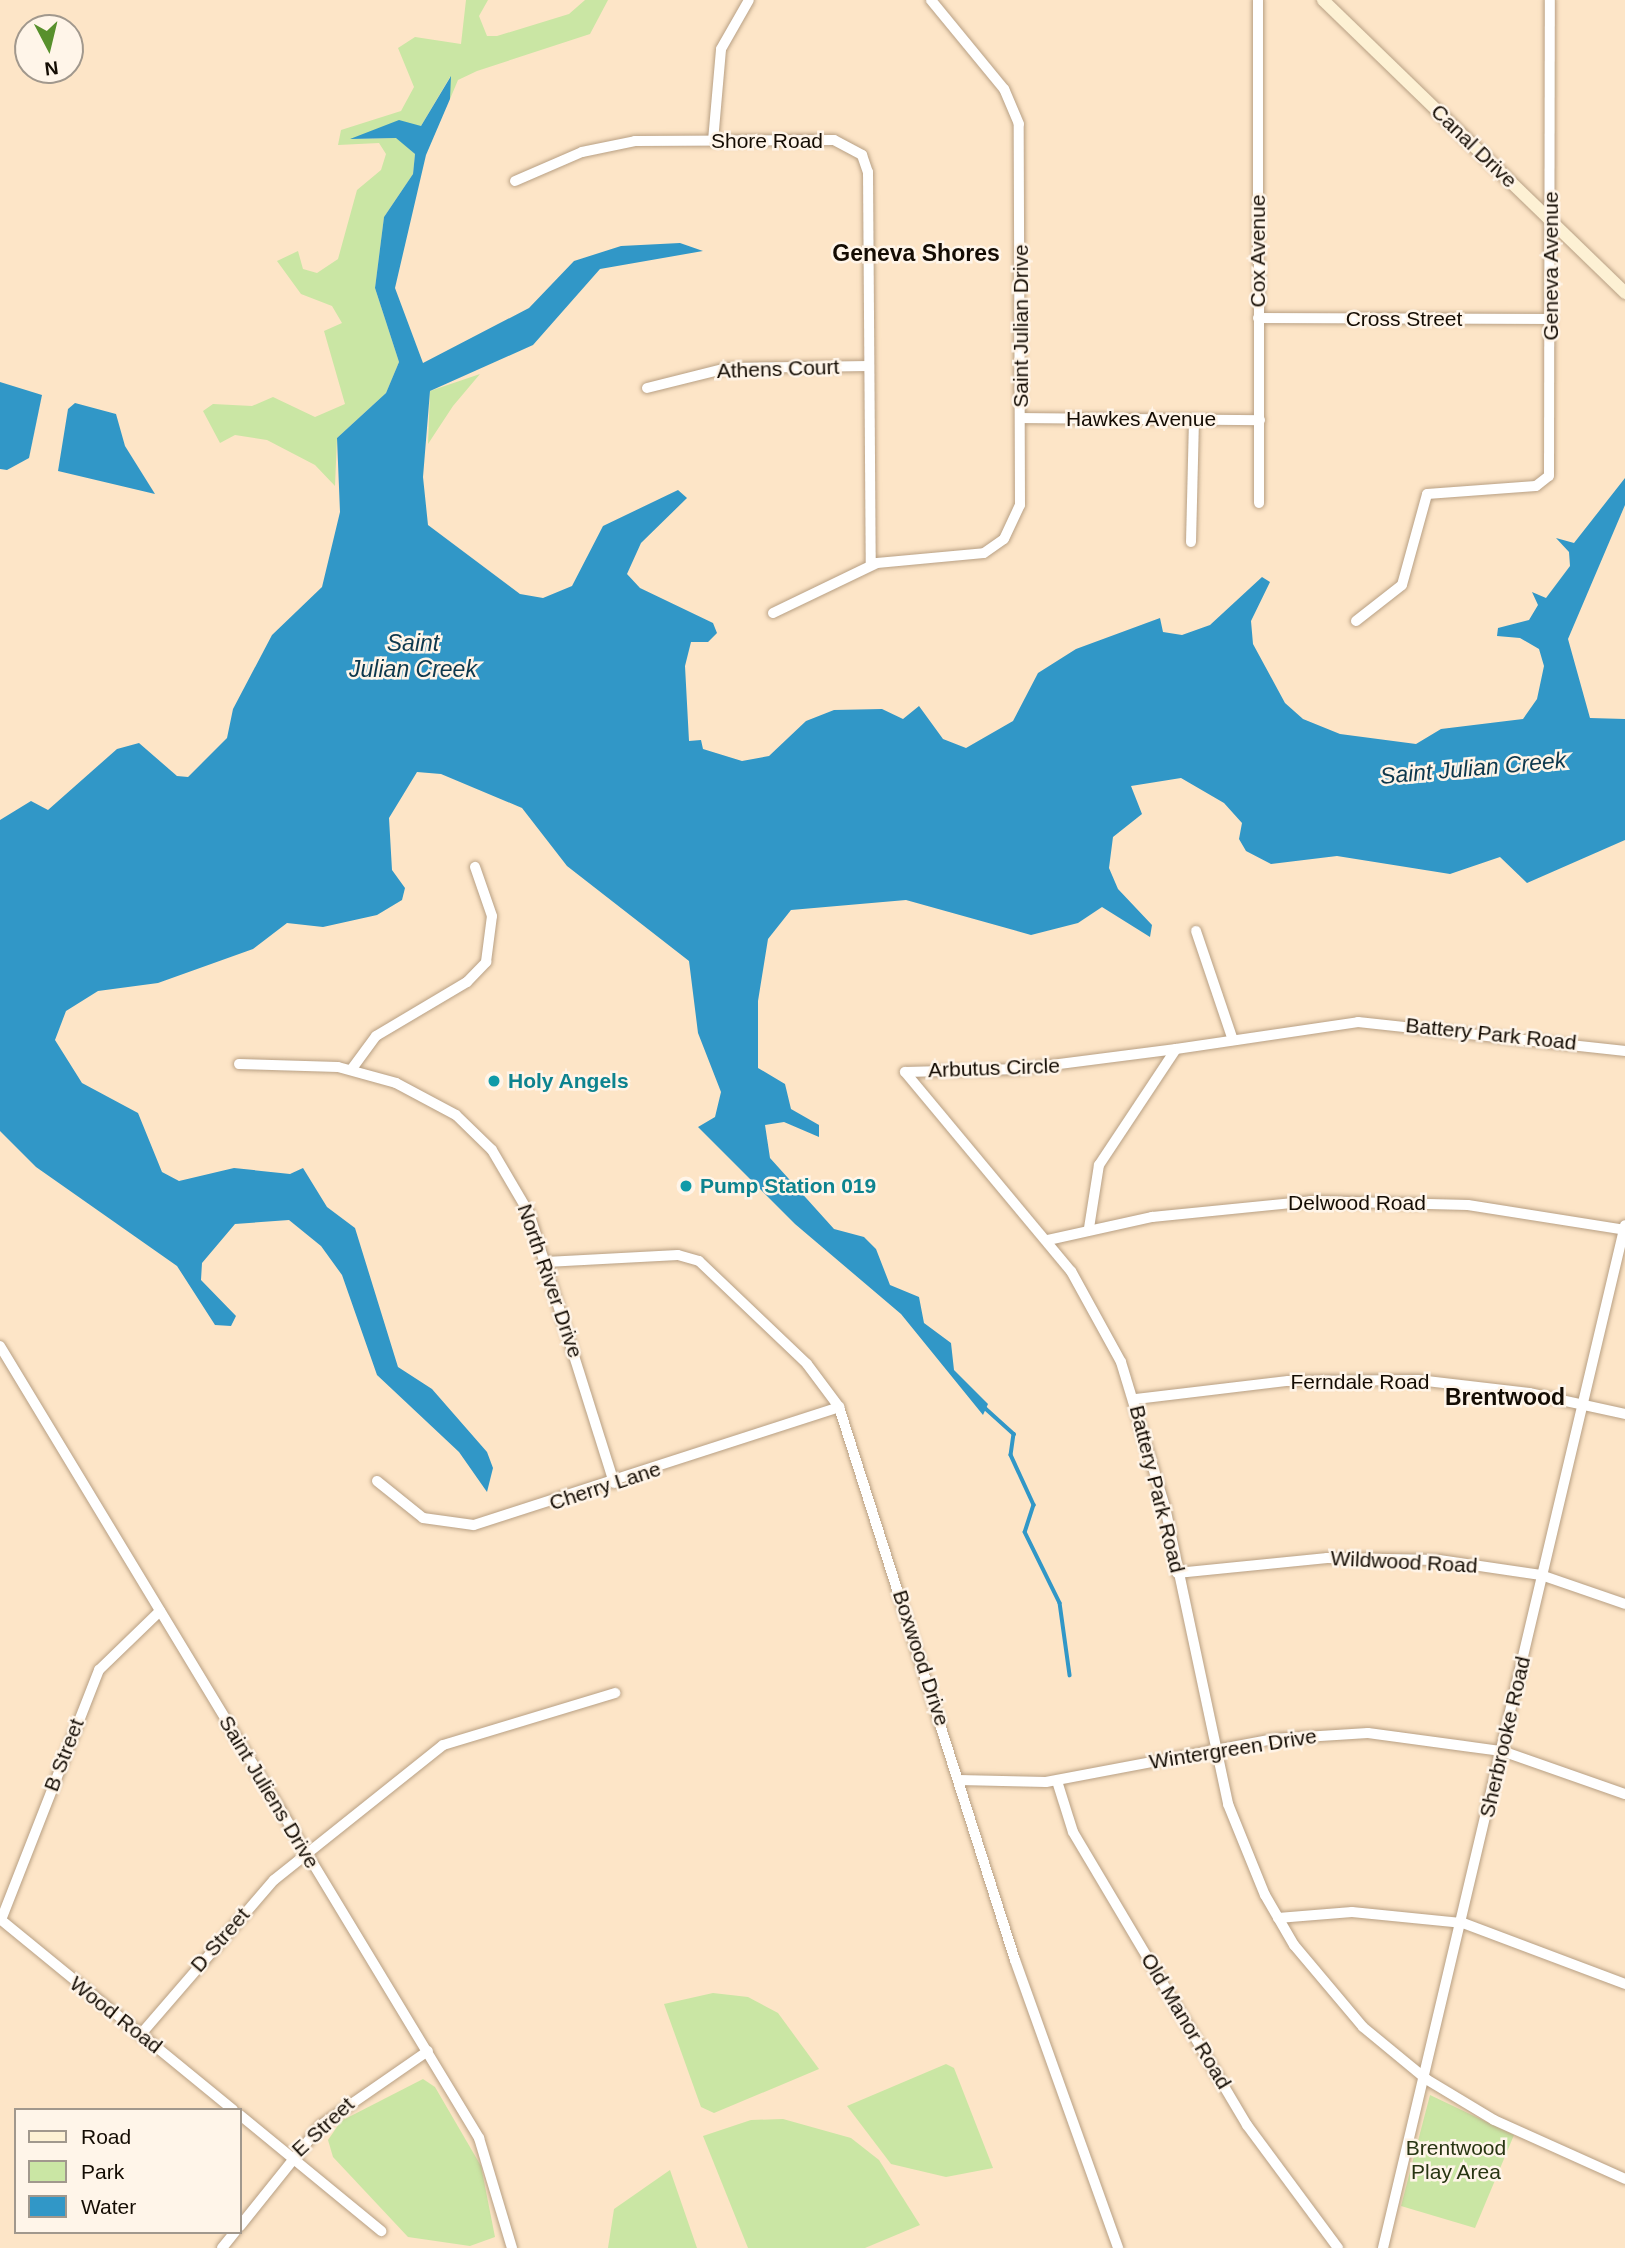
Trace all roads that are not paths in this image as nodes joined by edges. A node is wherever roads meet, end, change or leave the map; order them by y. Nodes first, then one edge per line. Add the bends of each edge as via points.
1 (749, 0) edge
2 (931, 0) edge
3 (1258, 0) edge
4 (1323, 0) edge
5 (1550, 0) edge
6 (713, 141) junction
7 (515, 181) dead end
8 (1551, 220) junction
9 (1625, 293) edge
10 (1258, 318) junction
11 (1550, 319) junction
12 (869, 366) junction
13 (647, 388) dead end
14 (1021, 418) junction
15 (1194, 419) junction
16 (1261, 420) junction
17 (1259, 503) dead end
18 (1191, 542) dead end
19 (871, 565) junction
20 (773, 613) dead end
21 (1356, 621) dead end
22 (475, 867) dead end
23 (1196, 931) dead end
24 (1233, 1040) junction
25 (1176, 1049) junction
26 (1625, 1051) edge
27 (239, 1064) dead end
28 (351, 1070) junction
29 (1089, 1228) junction
30 (1625, 1228) edge
31 (1048, 1240) junction
32 (546, 1262) junction
33 (0, 1346) edge
34 (1136, 1399) junction
35 (1580, 1403) junction
36 (839, 1407) junction
37 (1625, 1414) edge
38 (377, 1481) dead end
39 (614, 1483) junction
40 (1177, 1573) junction
41 (1541, 1575) junction
42 (1625, 1604) edge
43 (160, 1611) junction
44 (615, 1693) dead end
45 (1214, 1750) junction
46 (1502, 1751) junction
47 (959, 1780) junction
48 (1057, 1781) junction
49 (1625, 1794) edge
50 (307, 1854) junction
51 (1278, 1918) junction
52 (1, 1920) edge
53 (1463, 1923) junction
54 (1625, 1984) edge
55 (141, 2034) junction
56 (428, 2051) junction
57 (1426, 2078) junction
58 (231, 2108) edge
59 (242, 2117) edge
60 (290, 2157) junction
61 (1625, 2179) edge
62 (242, 2223) edge
63 (381, 2231) dead end
64 (233, 2234) edge
65 (222, 2248) edge
66 (512, 2248) edge
67 (1118, 2248) edge
68 (1338, 2248) edge
69 (1383, 2248) edge

1 - 6 street via 721,49
2 - 14 street, Saint Julian Drive via 1004,89 1019,124
3 - 10 street, Cox Avenue
4 - 8 main road, Canal Drive
5 - 8 street, Geneva Avenue
6 - 7 street, Shore Road via 615,143
6 - 12 street, Shore Road via 834,141 862,155 868,172
8 - 9 main road, Canal Drive
8 - 11 street, Geneva Avenue
10 - 11 street, Cross Street
10 - 16 street, Cox Avenue
11 - 21 street, Geneva Avenue via 1549,476 1541,485 1433,492 1422,499 1402,585
12 - 13 street, Athens Court via 727,368
12 - 19 street, Shore Road
14 - 15 street, Hawkes Avenue
14 - 19 street, Saint Julian Drive via 1020,505 1004,538 967,559
15 - 16 street, Hawkes Avenue
15 - 18 street
16 - 17 street, Cox Avenue
19 - 20 street
22 - 28 street via 492,916 486,962 467,982 376,1036
23 - 24 street
24 - 25 street, Battery Park Road
24 - 26 street, Battery Park Road via 1377,1022
25 - 29 street via 1099,1166
25 - 31 street, Arbutus Circle via 1020,1069 905,1072
27 - 28 street, North River Drive
28 - 32 street, North River Drive via 423,1095 478,1135 519,1192
29 - 30 street, Delwood Road via 1255,1205 1388,1201 1505,1209
29 - 31 street
30 - 35 street, Sherbrooke Road
31 - 34 street, Battery Park Road via 1086,1293
32 - 36 street, Boxwood Drive via 678,1255 699,1261 807,1364
32 - 39 street, North River Drive
33 - 43 street, Saint Juliens Drive
34 - 35 street, Ferndale Road via 1330,1378 1470,1385
34 - 40 street, Battery Park Road
35 - 37 street, Ferndale Road
35 - 41 street, Sherbrooke Road
36 - 39 street, Cherry Lane
36 - 47 street, Boxwood Drive
38 - 39 street, Cherry Lane via 411,1511 459,1525 491,1522
40 - 41 street, Wildwood Road via 1373,1558
40 - 45 street, Battery Park Road
41 - 42 street, Wildwood Road
41 - 46 street, Sherbrooke Road
43 - 50 street, Saint Juliens Drive
43 - 52 street, B Street via 99,1670 16,1896
44 - 50 street, D Street via 443,1745
45 - 46 street, Wintergreen Drive via 1368,1733
45 - 48 street, Wintergreen Drive
45 - 51 street, Battery Park Road via 1234,1822
46 - 49 street, Wintergreen Drive
46 - 53 street, Sherbrooke Road
47 - 48 street, Wintergreen Drive
47 - 67 street, Boxwood Drive
48 - 68 street, Old Manor Road via 1073,1832 1247,2124
50 - 55 street, D Street via 231,1926
50 - 56 street, Saint Juliens Drive
51 - 53 street via 1352,1912
51 - 57 street, Battery Park Road via 1332,1993
52 - 55 street, Wood Road
53 - 54 street
53 - 57 street, Sherbrooke Road
55 - 58 street, Wood Road
56 - 60 street, E Street via 348,2101
56 - 66 street, Saint Juliens Drive via 479,2138
57 - 61 street, Battery Park Road via 1494,2120
57 - 69 street, Sherbrooke Road
59 - 60 street
60 - 62 street, E Street
60 - 63 street
64 - 65 street

